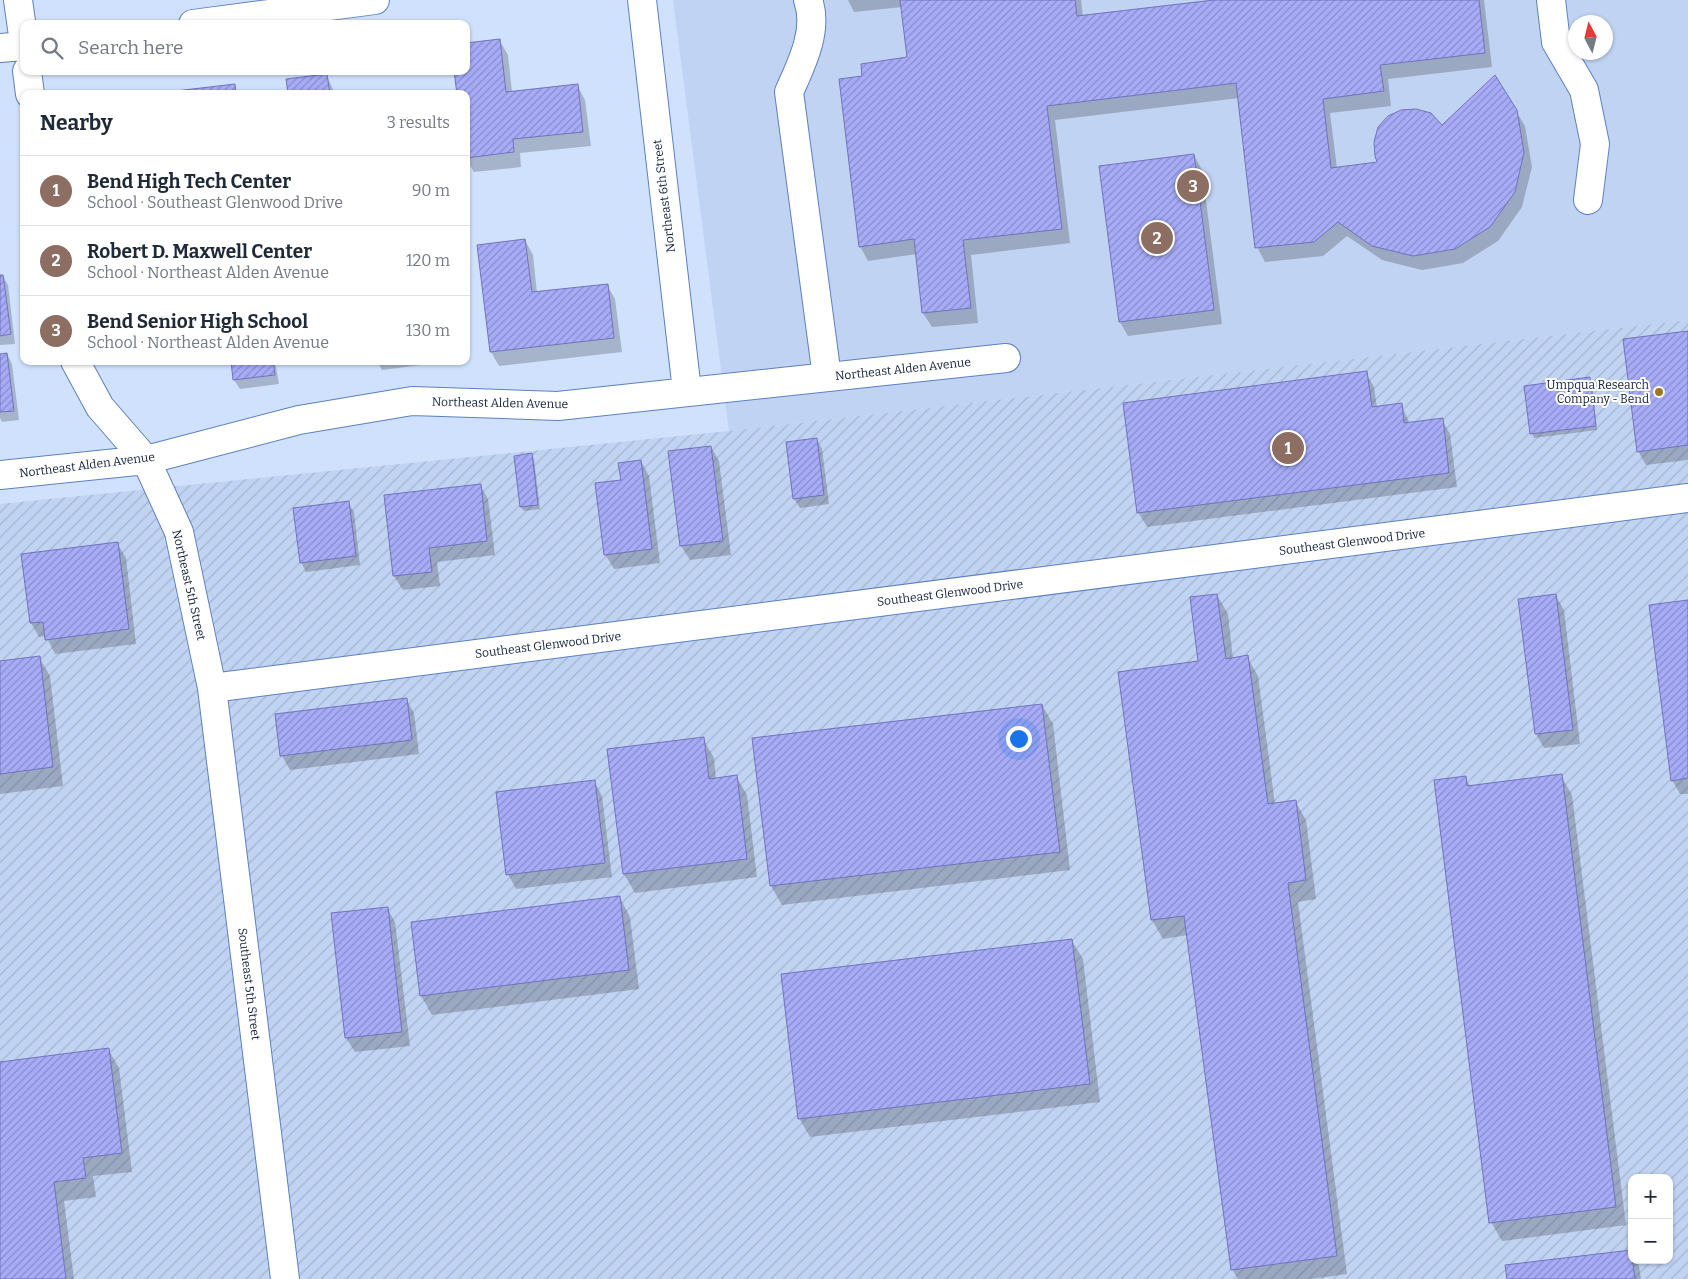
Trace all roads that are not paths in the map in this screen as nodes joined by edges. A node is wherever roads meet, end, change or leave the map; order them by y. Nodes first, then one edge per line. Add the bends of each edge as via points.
1 (18, 0) edge
2 (376, 0) edge
3 (642, 0) edge
4 (808, 0) edge
5 (1551, 0) edge
6 (21, 20) edge
7 (224, 20) edge
8 (20, 45) edge
9 (0, 48) edge
10 (28, 75) edge
11 (29, 90) edge
12 (1588, 200) dead end
13 (1006, 358) dead end
14 (77, 365) edge
15 (827, 377) junction
16 (687, 391) junction
17 (146, 460) junction
18 (0, 476) edge
19 (1688, 498) edge
20 (212, 688) junction
21 (285, 1279) edge

1 - 6 street
2 - 7 street
3 - 16 street, Northeast 6th Street
4 - 15 street via 812,10 807,53 789,92
5 - 12 street via 1556,42 1584,90 1595,144
8 - 9 street
10 - 11 street
13 - 15 street, Northeast Alden Avenue
14 - 17 street, Northeast 5th Street via 100,407
15 - 16 street, Northeast Alden Avenue
16 - 17 street, Northeast Alden Avenue via 558,406 412,401 299,420
17 - 18 street, Northeast Alden Avenue
17 - 20 street, Northeast 5th Street via 179,532
19 - 20 street, Southeast Glenwood Drive
20 - 21 street, Southeast 5th Street

